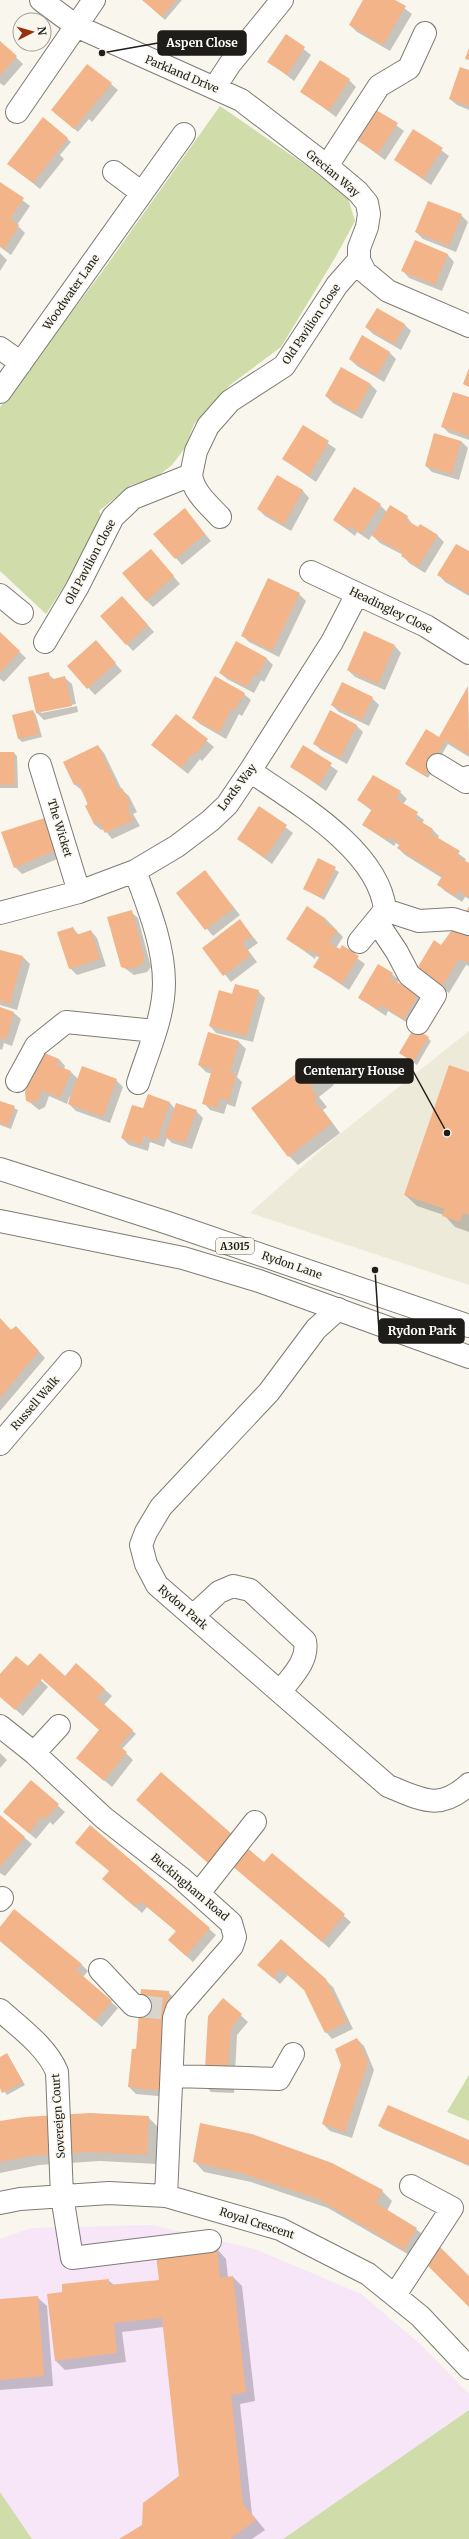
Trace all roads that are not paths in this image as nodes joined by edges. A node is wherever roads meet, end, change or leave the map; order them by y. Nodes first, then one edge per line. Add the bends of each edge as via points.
1 (41, 0) edge
2 (94, 0) edge
3 (282, 0) edge
4 (76, 26) junction
5 (425, 33) dead end
6 (214, 87) junction
7 (242, 100) joint
8 (18, 112) dead end
9 (184, 134) dead end
10 (327, 166) junction
11 (114, 172) dead end
12 (142, 193) junction
13 (359, 260) junction
14 (469, 326) edge
15 (0, 348) edge
16 (21, 363) junction
17 (0, 392) edge
18 (191, 474) junction
19 (220, 517) dead end
20 (311, 572) dead end
21 (0, 594) edge
22 (357, 594) junction
23 (22, 613) dead end
24 (45, 642) dead end
25 (469, 653) edge
26 (40, 765) dead end
27 (438, 765) dead end
28 (250, 771) junction
29 (469, 777) edge
30 (135, 871) junction
31 (79, 892) junction
32 (0, 913) edge
33 (381, 916) junction
34 (469, 924) edge
35 (359, 942) dead end
36 (418, 1022) dead end
37 (155, 1031) junction
38 (17, 1081) dead end
39 (138, 1083) dead end
40 (0, 1169) edge
41 (0, 1221) edge
42 (338, 1309) junction
43 (469, 1326) edge
44 (469, 1357) edge
45 (70, 1362) dead end
46 (4, 1431) edge
47 (193, 1616) junction
48 (280, 1692) junction
49 (0, 1726) edge
50 (60, 1726) dead end
51 (34, 1752) junction
52 (469, 1784) edge
53 (255, 1822) dead end
54 (198, 1893) junction
55 (100, 1970) dead end
56 (140, 2006) tunnel mouth
57 (0, 2010) edge
58 (293, 2054) dead end
59 (172, 2076) junction
60 (411, 2186) dead end
61 (62, 2196) junction
62 (166, 2196) junction
63 (0, 2203) edge
64 (210, 2241) dead end
65 (395, 2295) junction
66 (469, 2368) edge

1 - 4 street, Parkland Drive
2 - 4 street
3 - 6 street
4 - 6 street, Parkland Drive via 125,50
4 - 8 street
5 - 10 street via 409,68 379,86
6 - 7 street, Parkland Drive
7 - 10 street, Grecian Way
9 - 12 street, Woodwater Lane
10 - 13 street, Grecian Way via 358,192 367,204 369,214 359,248
11 - 12 street
12 - 16 street, Woodwater Lane
13 - 14 street via 365,272 388,291
13 - 18 street, Old Pavilion Close via 337,285 284,366 230,402 208,426 196,451
15 - 16 street
16 - 17 street, Woodwater Lane
18 - 19 street via 192,484
18 - 24 street, Old Pavilion Close via 133,498 113,517 77,588
20 - 22 street, Headingley Close
21 - 23 street
22 - 25 street, Headingley Close via 426,626
22 - 28 street, Lords Way via 332,642
26 - 31 street, The Wicket
27 - 29 street via 466,782
28 - 30 street, Lords Way via 210,821 177,846
28 - 33 street via 328,824 345,840 380,888
30 - 31 street, Lords Way
30 - 37 street via 151,917 164,968 162,1008
31 - 32 street, Lords Way
33 - 34 street via 419,921 453,919
33 - 35 street
33 - 36 street via 408,975 434,995
37 - 38 street via 66,1022 36,1046
37 - 39 street
40 - 43 street, Rydon Lane / A3015 via 168,1223
41 - 42 street, A3015 via 183,1258
42 - 44 street, A3015
42 - 47 street, Rydon Park via 316,1329 269,1392 161,1507 146,1532 141,1545 146,1564 157,1585
45 - 46 street, Russell Walk
47 - 48 street, Rydon Park
47 - 48 street via 219,1592 233,1586 250,1590 305,1641 307,1651 304,1658
48 - 52 street, Rydon Park via 388,1786 429,1802 458,1794
49 - 51 street, Buckingham Road
50 - 51 street
51 - 54 street, Buckingham Road via 104,1818
53 - 54 street
54 - 59 street, Buckingham Road via 231,1923 235,1937 232,1946 172,2009
55 - 56 street via 133,2005
57 - 61 street, Sovereign Court via 34,2041 53,2062 57,2072
58 - 59 street via 279,2079
59 - 62 street, Buckingham Road
60 - 65 street via 452,2208
61 - 62 street, Royal Crescent via 108,2193
61 - 63 street, Royal Crescent
61 - 64 street, Sovereign Court via 72,2258
62 - 65 street, Royal Crescent via 280,2229 368,2274
65 - 66 street, Royal Crescent via 420,2316

